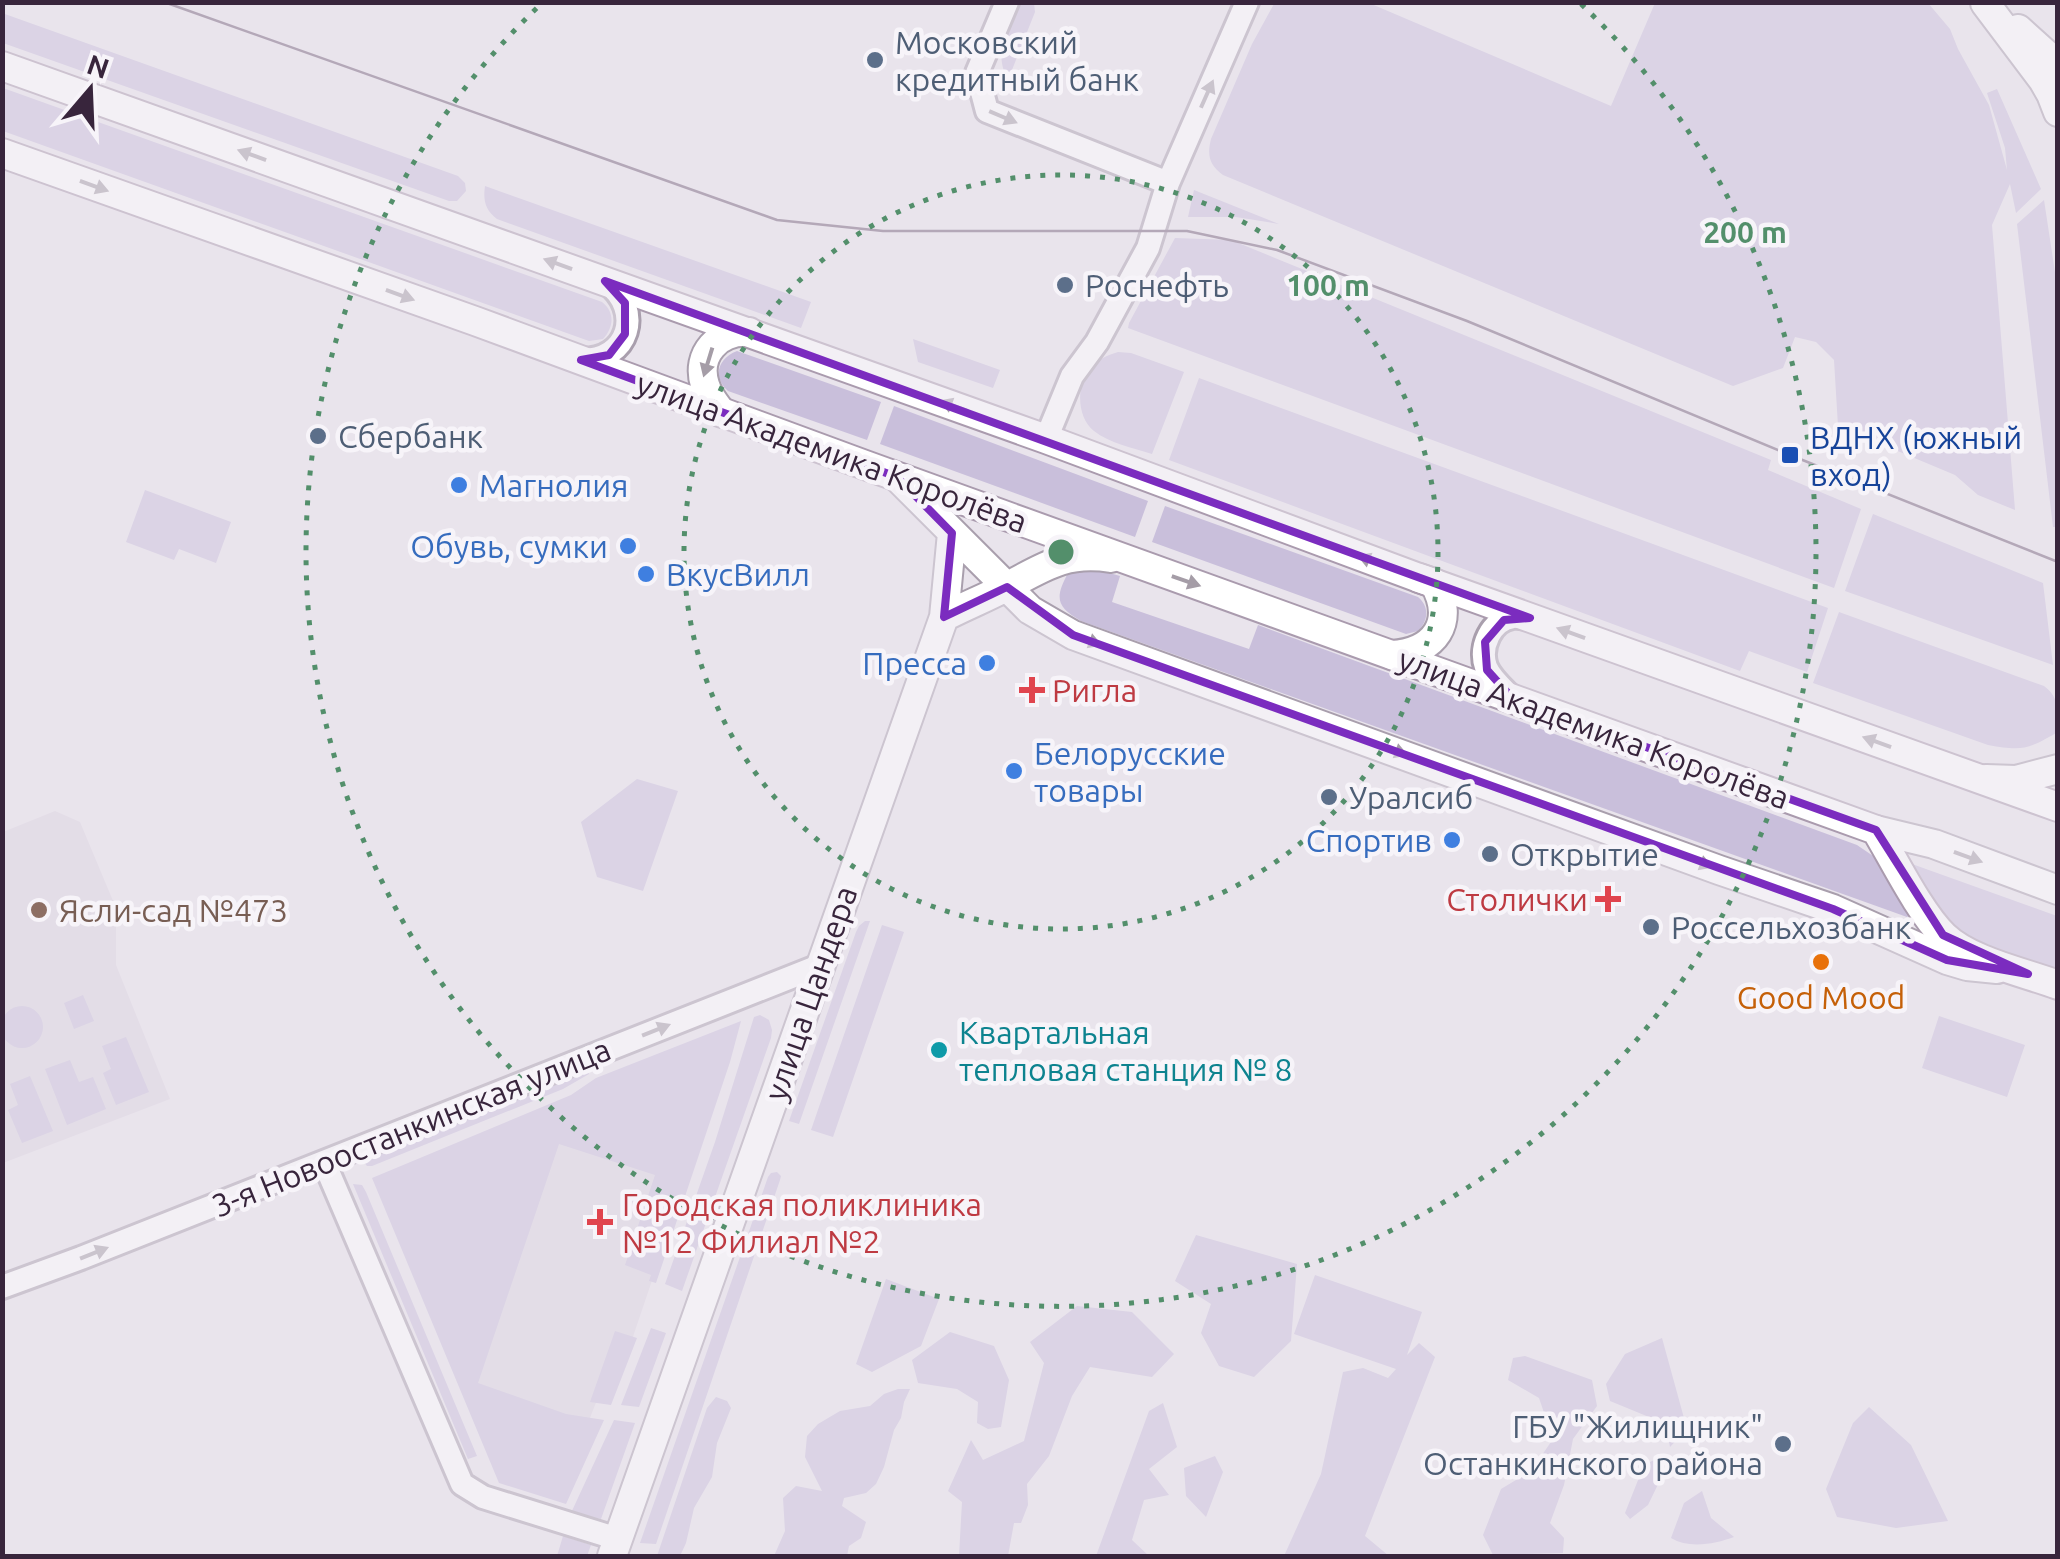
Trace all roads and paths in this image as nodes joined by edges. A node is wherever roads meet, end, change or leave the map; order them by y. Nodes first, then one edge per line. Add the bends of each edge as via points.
1 (1006, 2) edge
2 (1247, 2) edge
3 (1985, 3) edge
4 (2058, 65) edge
5 (2, 66) edge
6 (2058, 112) edge
7 (2, 153) edge
8 (1168, 183) junction
9 (605, 281) junction
10 (749, 332) junction
11 (581, 360) junction
12 (722, 413) junction
13 (1046, 439) junction
14 (897, 477) junction
15 (952, 533) junction
16 (1128, 561) junction
17 (1419, 578) junction
18 (1007, 587) junction
19 (944, 616) junction
20 (1530, 618) junction
21 (1392, 655) junction
22 (1513, 698) junction
23 (2058, 768) edge
24 (1969, 775) junction
25 (2058, 807) edge
26 (1876, 830) junction
27 (2058, 890) edge
28 (819, 966) junction
29 (2028, 974) junction
30 (2058, 985) edge
31 (324, 1162) junction
32 (2, 1287) edge
33 (615, 1548) edge

1 -> 8 street via 977,73 987,112
8 -> 2 street
3 - 4 main road
3 - 6 main road via 2043,80
9 -> 5 main road
7 -> 11 main road, улица Академика Королёва
8 - 13 street via 1148,248 1072,376
9 - 10 main road
9 - 11 street via 625,303 625,334 608,355
10 -> 12 main road via 721,337 705,360 705,388
13 -> 10 main road
11 - 12 main road, улица Академика Королёва
12 - 14 main road, улица Академика Королёва
17 -> 13 main road
14 - 15 main road
14 - 16 main road, улица Академика Королёва
15 - 18 main road
15 - 19 main road, улица Цандера
16 - 18 main road via 1066,558
16 -> 21 main road, улица Академика Королёва
17 - 20 main road
17 - 21 main road via 1434,583 1442,597 1440,626 1421,650
18 - 19 main road
18 -> 29 main road via 1030,610 1073,635 1833,909 1947,960
19 - 28 main road, улица Цандера
20 - 22 street via 1504,620 1485,642 1487,670
24 -> 20 main road
21 - 22 main road, улица Академика Королёва
22 - 26 main road, улица Академика Королёва
23 - 24 main road via 2016,780
24 - 25 main road
26 -> 27 main road, улица Академика Королёва
26 - 29 main road via 1943,935
31 -> 28 street, 3-я Новоостанкинская улица
28 - 33 main road, улица Цандера
29 - 30 main road
32 -> 31 street, 3-я Новоостанкинская улица
31 - 33 street via 462,1484

